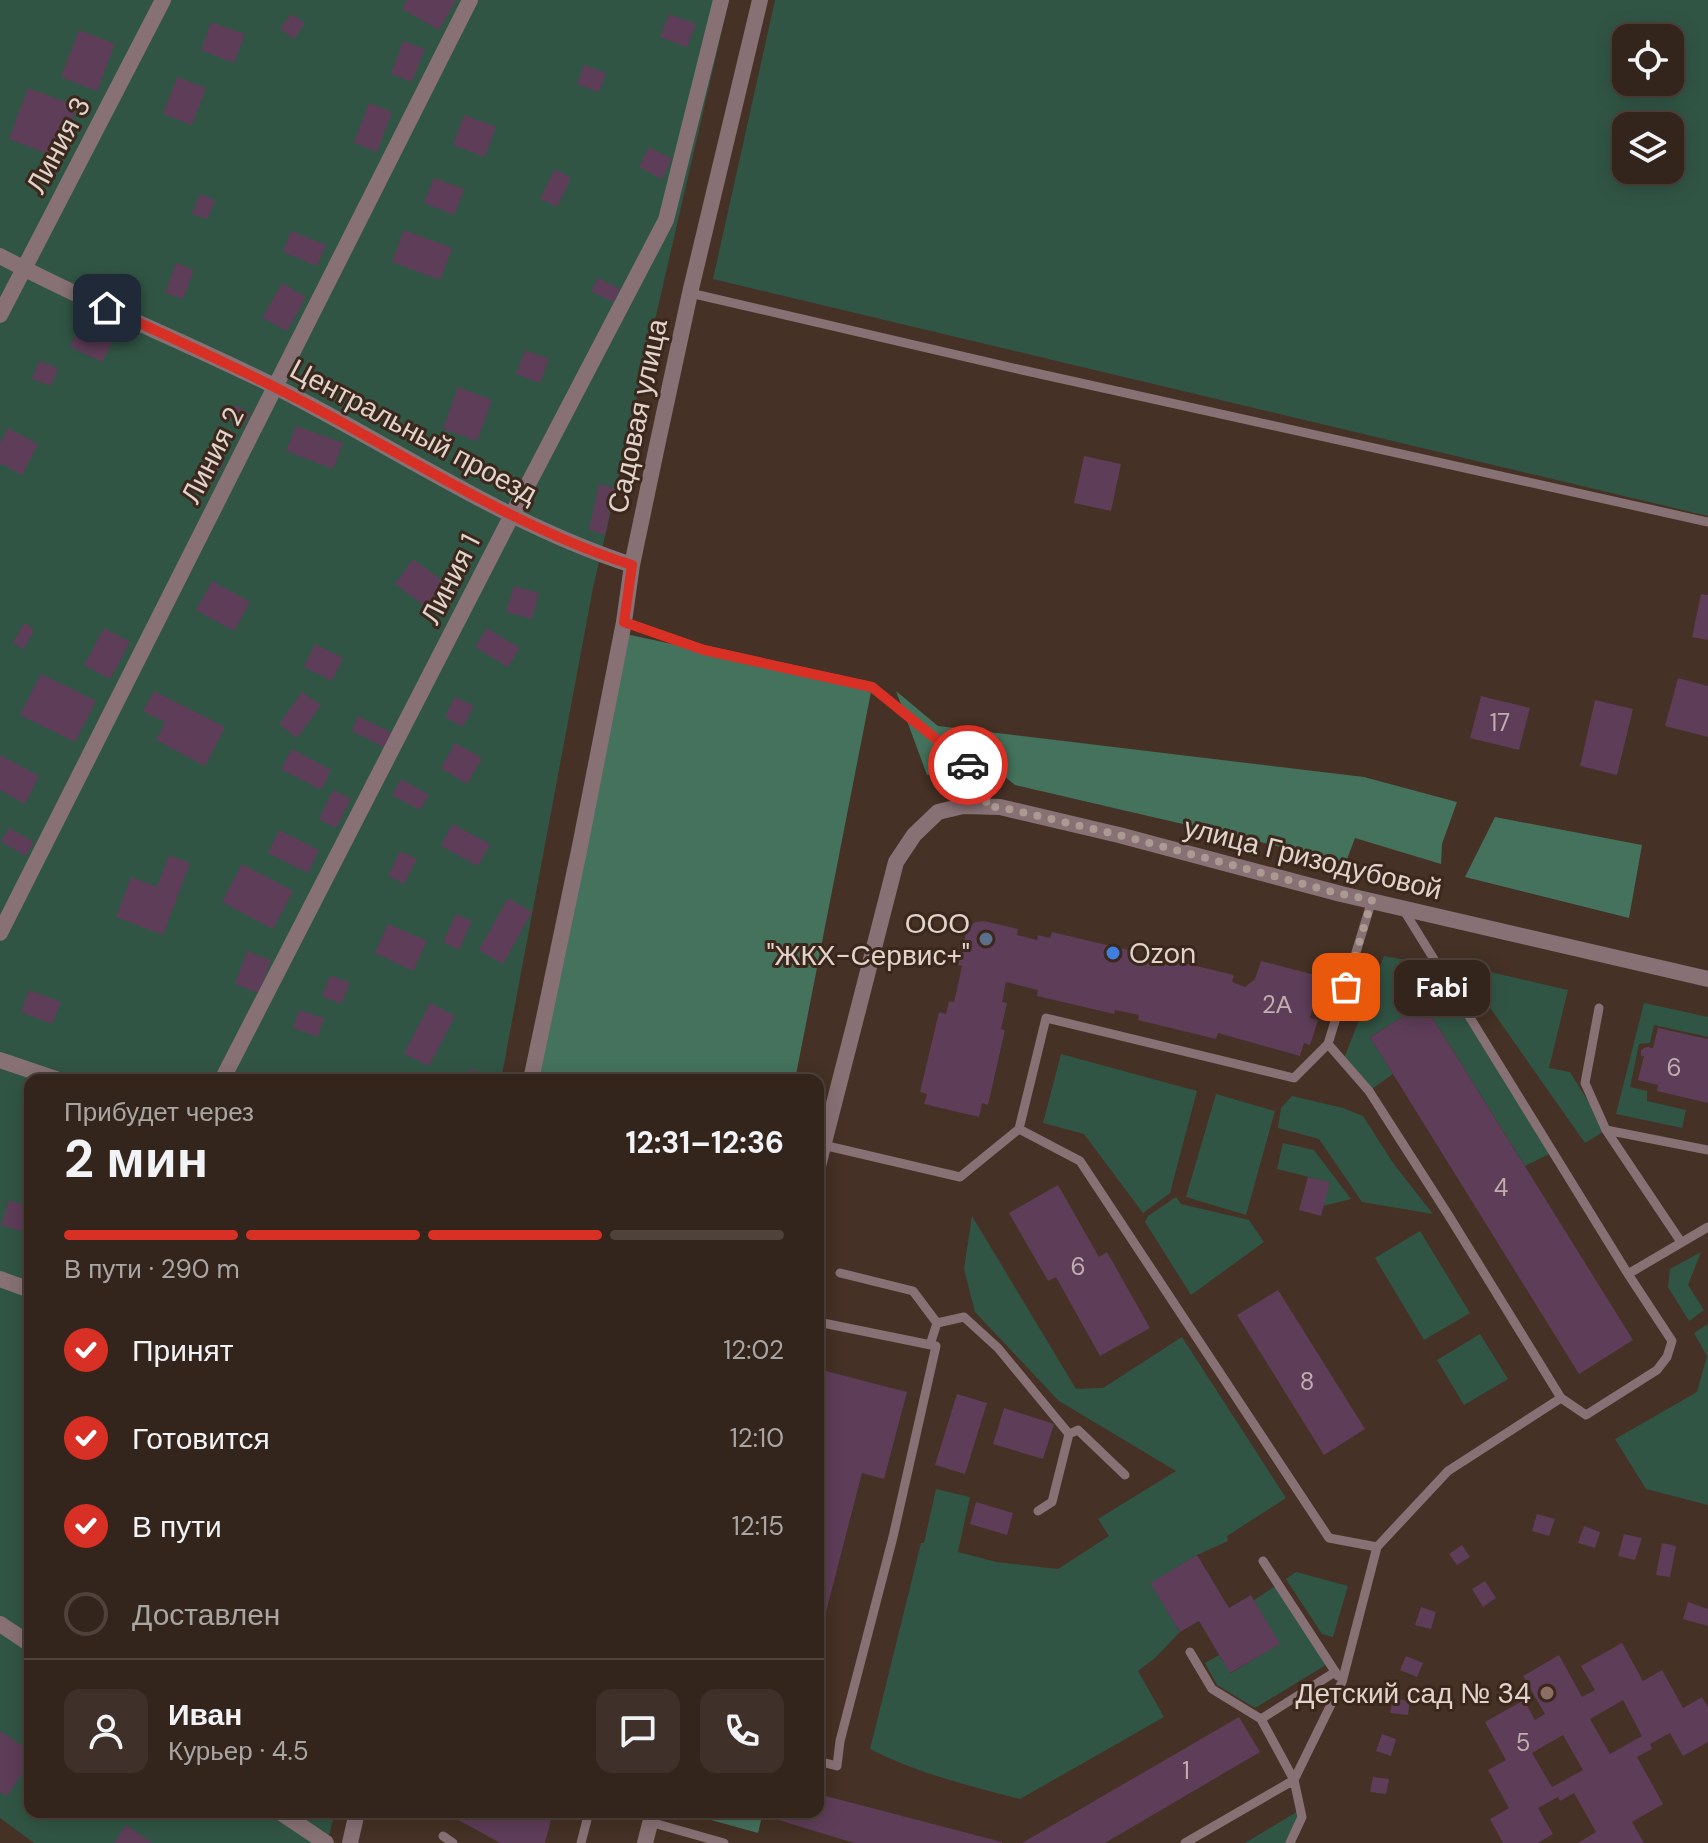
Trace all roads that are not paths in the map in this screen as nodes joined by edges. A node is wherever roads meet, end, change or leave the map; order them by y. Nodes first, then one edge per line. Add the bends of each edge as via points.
1 (163, 0) edge
2 (470, 0) edge
3 (721, 0) edge
4 (760, 0) edge
5 (0, 256) edge
6 (23, 269) junction
7 (690, 293) junction
8 (0, 315) edge
9 (275, 387) junction
10 (512, 515) junction
11 (1708, 522) edge
12 (632, 565) junction
13 (624, 622) junction
14 (986, 807) junction
15 (1372, 900) junction
16 (1403, 909) junction
17 (0, 933) edge
18 (1708, 979) edge
19 (1599, 1008) dead end
20 (1328, 1044) junction
21 (0, 1060) edge
22 (41, 1074) edge
23 (225, 1074) edge
24 (532, 1074) edge
25 (1019, 1129) junction
26 (1606, 1130) junction
27 (824, 1141) edge
28 (824, 1145) edge
29 (1708, 1150) edge
30 (1708, 1227) edge
31 (1681, 1242) junction
32 (840, 1273) dead end
33 (1628, 1274) junction
34 (0, 1279) edge
35 (24, 1288) edge
36 (824, 1323) edge
37 (937, 1323) junction
38 (930, 1345) junction
39 (1561, 1398) junction
40 (1069, 1434) junction
41 (1125, 1475) dead end
42 (1038, 1511) dead end
43 (1377, 1547) junction
44 (1263, 1561) dead end
45 (0, 1624) edge
46 (24, 1640) edge
47 (1190, 1652) dead end
48 (1335, 1672) junction
49 (1342, 1682) junction
50 (1261, 1719) junction
51 (824, 1763) edge
52 (1294, 1780) junction
53 (289, 1818) edge
54 (356, 1818) edge
55 (587, 1818) edge
56 (651, 1818) edge
57 (654, 1818) edge
58 (443, 1836) dead end
59 (326, 1843) edge
60 (350, 1843) edge
61 (453, 1843) edge
62 (581, 1843) edge
63 (645, 1843) edge
64 (724, 1843) edge
65 (1185, 1843) edge
66 (1290, 1843) edge

1 - 6 street, Линия 3
2 - 9 street, Линия 2
3 - 10 street, Линия 1 via 666,220
4 - 7 street, Садовая улица
5 - 6 street, Центральный проезд
6 - 8 street, Линия 3
6 - 9 street, Центральный проезд
7 - 11 lane
7 - 12 street, Садовая улица
9 - 10 street, Центральный проезд
9 - 17 street, Линия 2
10 - 12 street, Центральный проезд
10 - 23 street, Линия 1
12 - 13 street, Садовая улица
13 - 14 lane via 704,650 872,687 974,769 987,787
13 - 24 street, Садовая улица
14 - 15 street, улица Гризодубовой
14 - 27 street, улица Гризодубовой via 938,812 896,862
15 - 16 street, улица Гризодубовой
15 - 20 lane
16 - 18 street, улица Гризодубовой
16 - 33 lane
19 - 26 lane via 1585,1083
20 - 25 lane via 1294,1078 1046,1018
20 - 39 lane via 1369,1091
21 - 22 street
25 - 28 lane via 960,1177
25 - 43 lane via 1080,1161 1329,1538
26 - 29 lane
26 - 31 lane
30 - 31 lane
31 - 33 lane
32 - 37 lane via 913,1291
33 - 39 lane via 1672,1341 1667,1357 1657,1370 1586,1415
34 - 35 street
36 - 38 lane
37 - 38 lane
37 - 40 lane via 964,1317 998,1348
38 - 51 lane via 936,1346 837,1766
39 - 43 lane via 1448,1471
40 - 41 lane via 1078,1430
40 - 42 lane via 1052,1502
43 - 49 lane
44 - 48 lane
45 - 46 street
47 - 50 lane via 1212,1689
48 - 49 lane
48 - 50 lane
49 - 52 lane
50 - 52 lane
52 - 65 lane
52 - 66 lane via 1302,1817
53 - 59 street
54 - 60 street
55 - 62 lane
56 - 63 street
57 - 64 lane
58 - 61 lane

